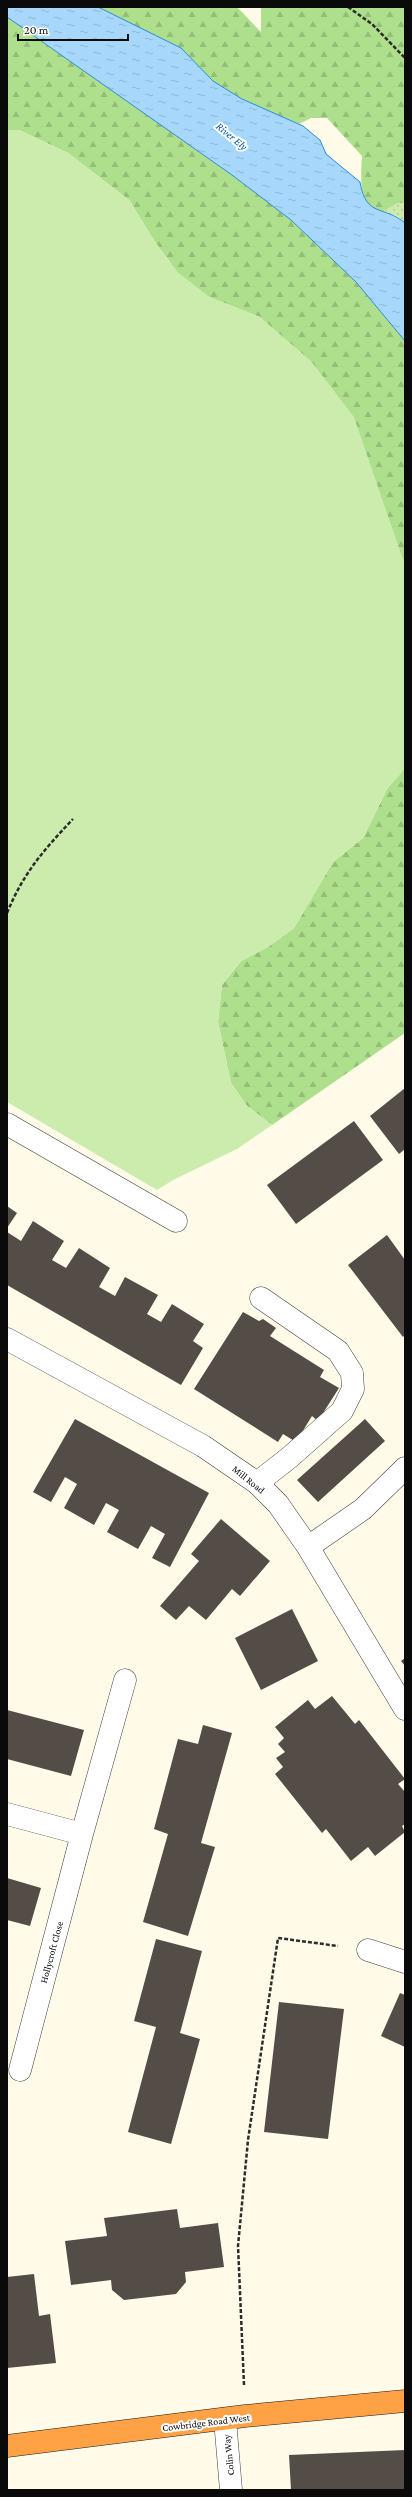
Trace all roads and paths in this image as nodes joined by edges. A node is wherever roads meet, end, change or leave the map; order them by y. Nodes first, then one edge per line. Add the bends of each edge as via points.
1 (348, 7) edge
2 (405, 58) edge
3 (73, 819) dead end
4 (7, 913) edge
5 (7, 1124) edge
6 (176, 1221) dead end
7 (261, 1298) dead end
8 (10, 1347) edge
9 (405, 1468) edge
10 (257, 1483) junction
11 (308, 1547) junction
12 (125, 1680) dead end
13 (405, 1709) edge
14 (7, 1814) edge
15 (82, 1834) junction
16 (368, 1950) joint
17 (405, 1962) edge
18 (20, 2070) dead end
19 (405, 2401) edge
20 (235, 2418) junction
21 (7, 2446) edge
22 (231, 2490) edge

1 - 2 path via 372,24
3 - 4 path via 37,858 17,888
5 - 6 street
7 - 10 street via 338,1351 352,1373 353,1389 342,1411
8 - 10 street, Mill Road via 203,1446
9 - 11 street via 363,1509
10 - 11 street, Mill Road via 278,1504
11 - 13 street, Mill Road
12 - 15 street, Hollycroft Close
14 - 15 street
15 - 18 street, Hollycroft Close
16 - 17 street
16 - 20 path via 278,1938 248,2140 238,2246
19 - 20 highway, Cowbridge Road West
20 - 21 highway, Cowbridge Road West
20 - 22 street, Colin Way

